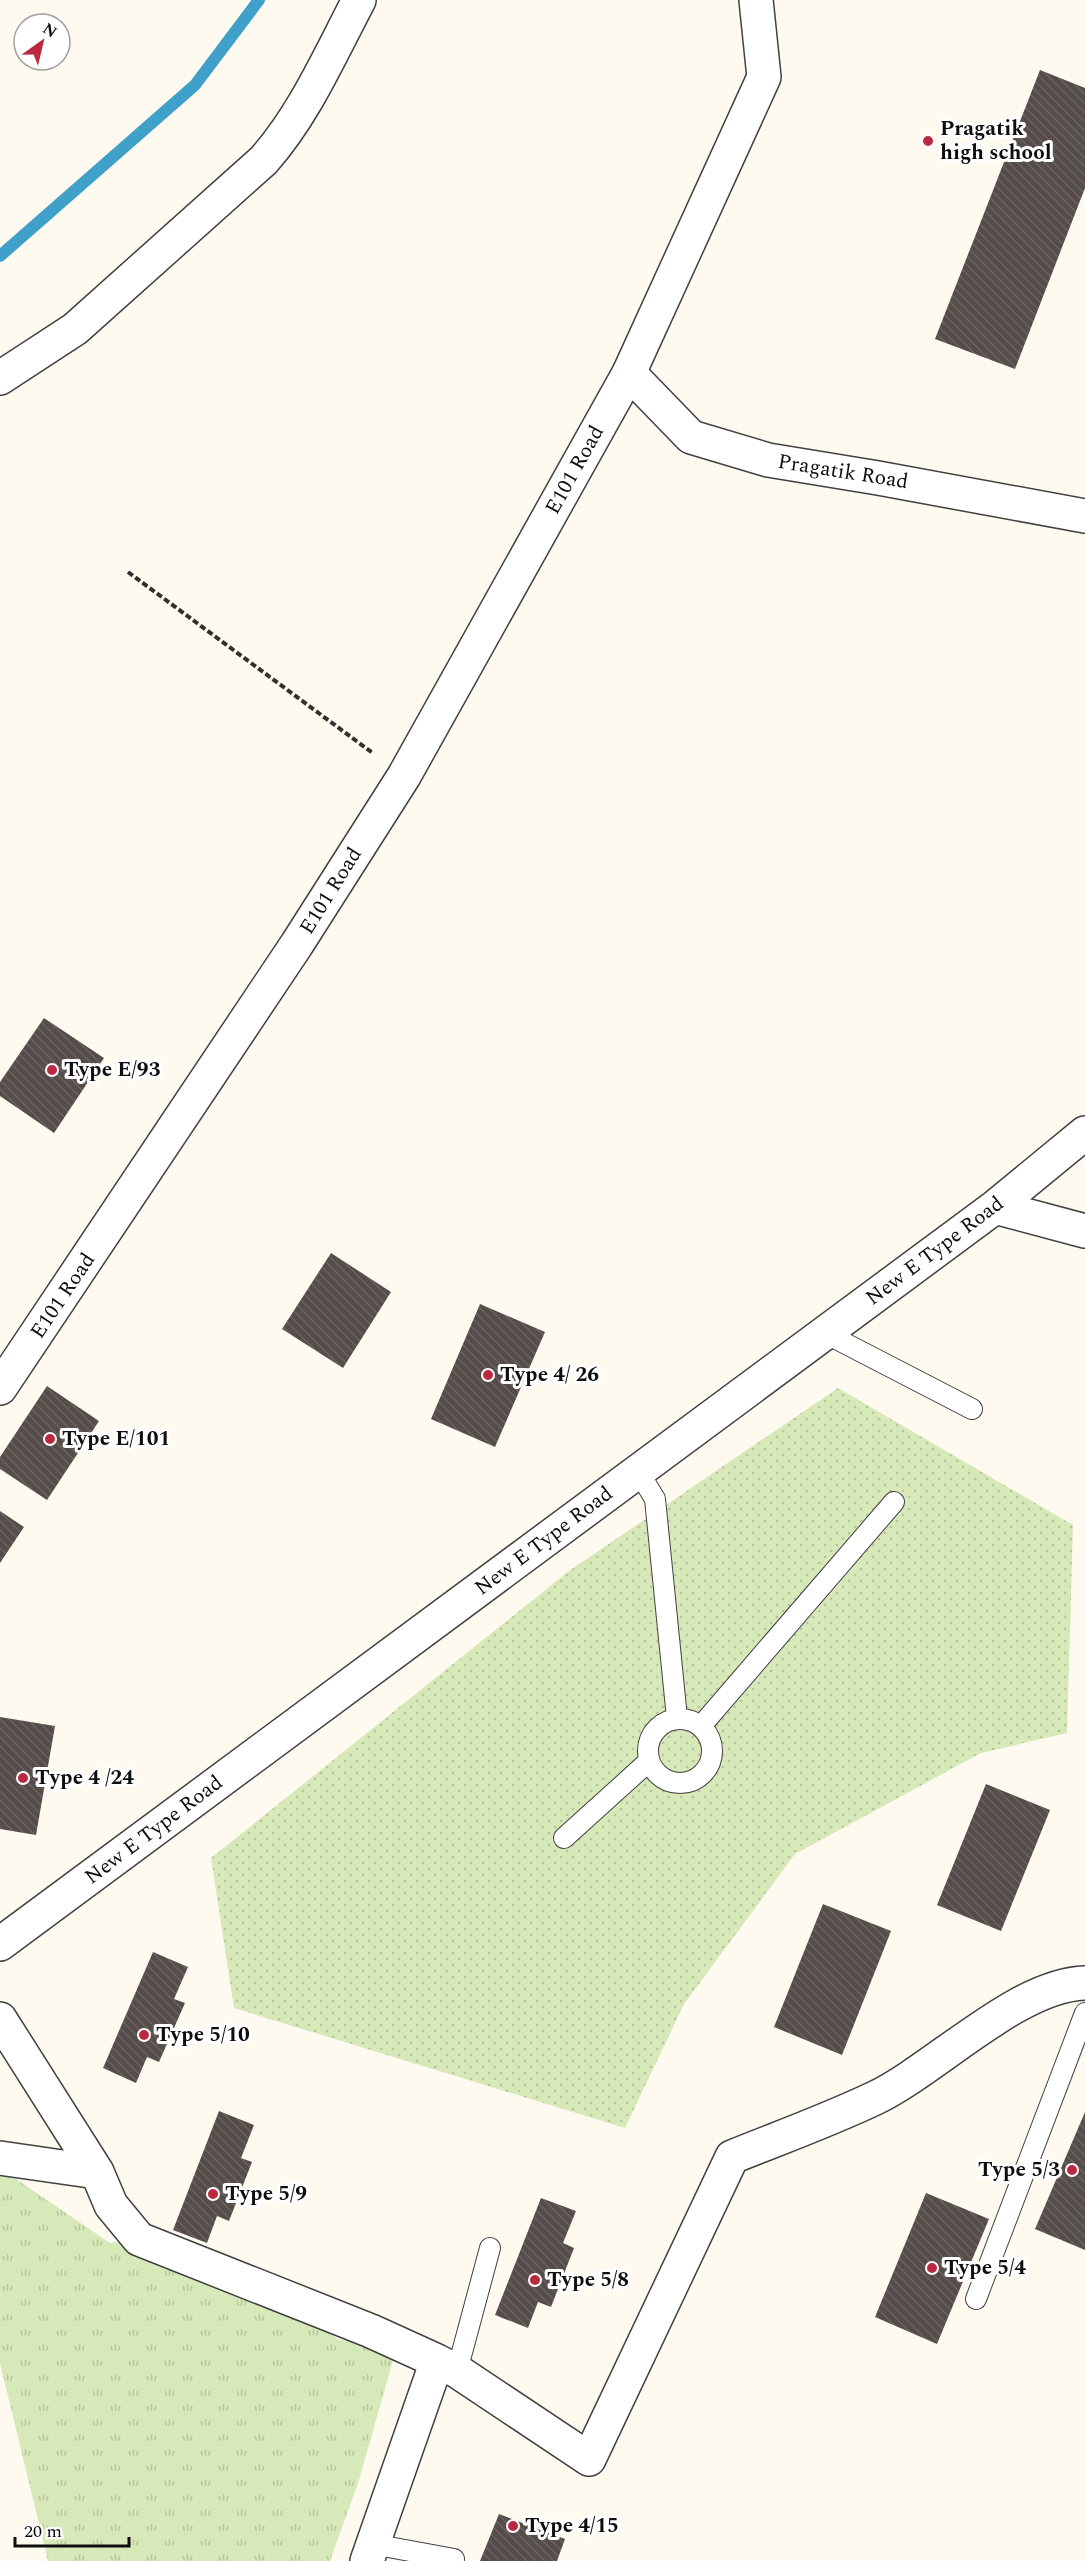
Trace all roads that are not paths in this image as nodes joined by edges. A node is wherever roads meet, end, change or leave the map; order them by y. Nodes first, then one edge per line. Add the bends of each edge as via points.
1 (359, 0) edge
2 (756, 0) edge
3 (629, 373) junction
4 (0, 378) edge
5 (1085, 516) edge
6 (1085, 1133) edge
7 (995, 1207) junction
8 (1085, 1231) edge
9 (825, 1333) junction
10 (0, 1388) edge
11 (972, 1409) dead end
12 (638, 1471) junction
13 (894, 1502) dead end
14 (677, 1718) junction
15 (701, 1726) junction
16 (648, 1762) junction
17 (564, 1838) dead end
18 (0, 1944) edge
19 (1085, 1983) edge
20 (1085, 2013) edge
21 (0, 2019) edge
22 (0, 2158) edge
23 (97, 2172) junction
24 (490, 2248) dead end
25 (976, 2299) dead end
26 (447, 2366) junction
27 (370, 2552) edge
28 (454, 2559) dead end

1 - 4 street via 305,103 264,160 75,329
2 - 3 street, E101 Road via 764,76
3 - 5 street, Pragatik Road via 691,437 768,460
3 - 10 street, E101 Road via 404,776 297,944
6 - 7 street, New E Type Road
7 - 8 street
7 - 9 street, New E Type Road
9 - 11 lane
9 - 12 street, New E Type Road
12 - 14 lane via 655,1499
12 - 18 street, New E Type Road
13 - 15 lane
14 - 15 lane
14 - 16 lane via 661,1723 649,1739
15 - 16 lane via 713,1745 708,1769 694,1782 674,1784 660,1778
16 - 17 lane
19 - 26 street via 1056,1987 1026,2000 877,2097 732,2157 589,2459
20 - 25 lane
21 - 23 street
22 - 23 street
23 - 26 street via 111,2205 139,2239 371,2331
24 - 26 lane
26 - 27 street
27 - 28 lane

